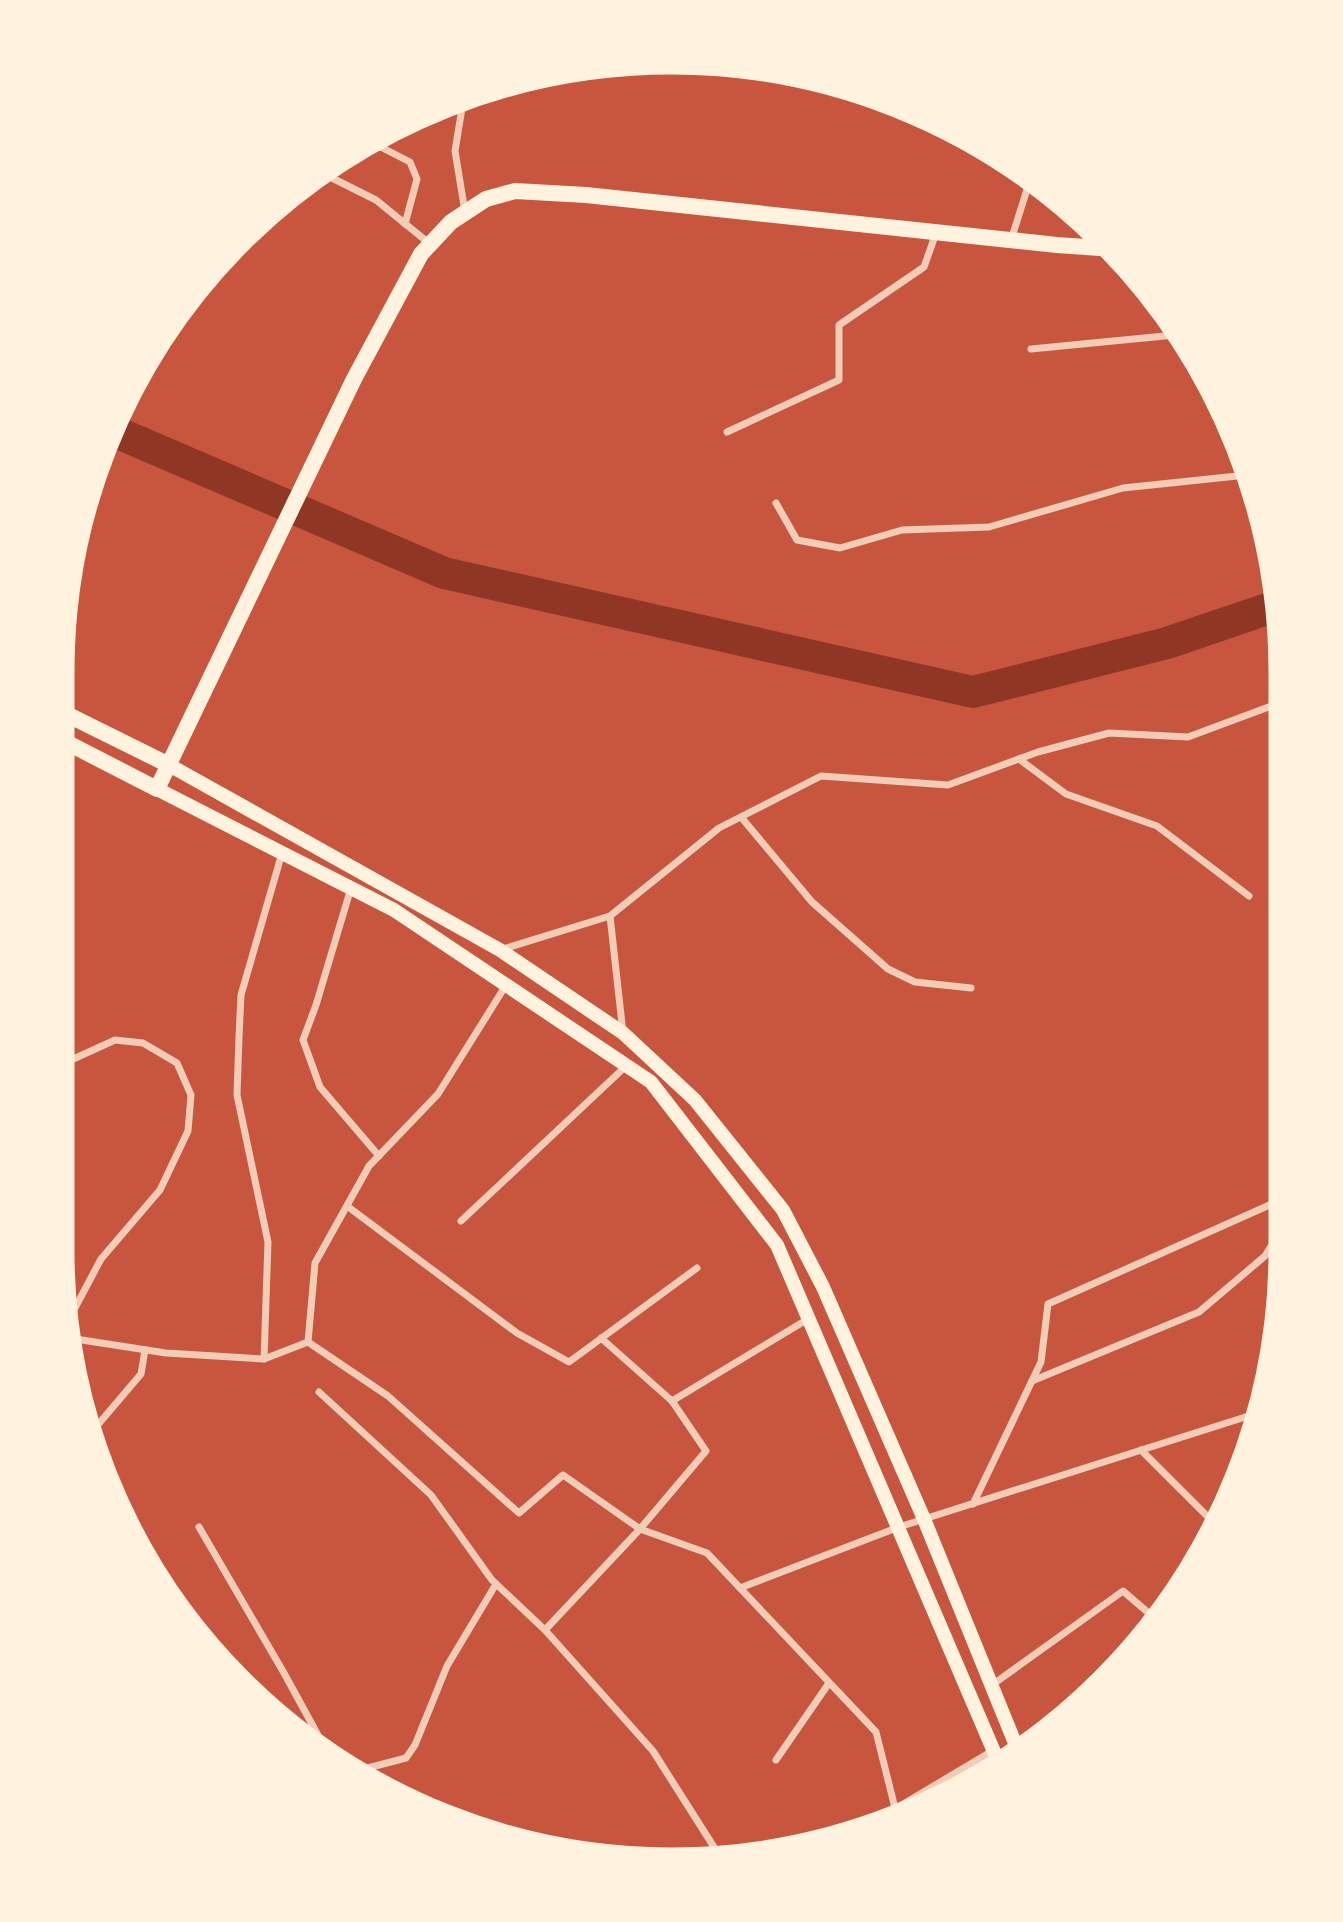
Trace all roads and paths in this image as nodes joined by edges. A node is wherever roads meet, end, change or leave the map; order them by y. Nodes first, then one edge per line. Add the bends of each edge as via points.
1 (461, 108) edge
2 (380, 146) edge
3 (329, 177) edge
4 (1028, 187) edge
5 (465, 213) junction
6 (405, 224) junction
7 (936, 233) junction
8 (1011, 241) junction
9 (431, 244) junction
10 (1099, 248) edge
11 (1171, 335) edge
12 (1031, 349) dead end
13 (727, 432) dead end
14 (1240, 476) edge
15 (776, 503) dead end
16 (1273, 705) edge
17 (70, 716) edge
18 (70, 744) edge
19 (1019, 759) junction
20 (169, 765) junction
21 (157, 789) junction
22 (741, 817) junction
23 (282, 853) junction
24 (351, 888) junction
25 (1249, 896) dead end
26 (610, 916) junction
27 (500, 950) junction
28 (506, 985) junction
29 (971, 988) dead end
30 (623, 1033) junction
31 (70, 1061) edge
32 (627, 1065) junction
33 (379, 1156) junction
34 (1273, 1203) edge
35 (347, 1206) junction
36 (461, 1221) dead end
37 (1273, 1243) edge
38 (697, 1268) dead end
39 (73, 1311) edge
40 (809, 1318) junction
41 (601, 1338) junction
42 (77, 1339) edge
43 (308, 1342) junction
44 (145, 1350) junction
45 (264, 1359) junction
46 (1031, 1381) junction
47 (319, 1392) dead end
48 (672, 1401) junction
49 (1250, 1415) edge
50 (96, 1426) edge
51 (1141, 1450) junction
52 (972, 1504) junction
53 (924, 1519) junction
54 (1210, 1519) edge
55 (199, 1527) dead end
56 (899, 1527) junction
57 (640, 1529) junction
58 (496, 1584) junction
59 (740, 1588) junction
60 (1151, 1615) edge
61 (545, 1630) junction
62 (830, 1683) junction
63 (992, 1685) junction
64 (320, 1739) edge
65 (1015, 1744) edge
66 (996, 1756) edge
67 (776, 1760) dead end
68 (366, 1768) edge
69 (895, 1808) junction
70 (891, 1810) edge
71 (716, 1850) edge

1 - 5 street via 455,151
2 - 6 street via 411,162 417,179
3 - 6 street via 376,200
4 - 8 street
5 - 7 highway via 486,199 515,191
5 - 9 highway
6 - 9 street
7 - 8 highway
7 - 13 street via 924,267 839,325 839,380
8 - 10 highway
9 - 20 highway via 421,254 354,379
11 - 12 street
14 - 15 street via 1123,488 989,527 902,530 840,548 797,540
16 - 19 street via 1188,737 1109,733
17 - 20 highway
18 - 21 highway
19 - 22 street via 948,785 821,776
19 - 25 street via 1066,794 1157,826
20 - 21 highway
20 - 27 main road
21 - 23 main road
22 - 26 street via 719,828
22 - 29 street via 812,902 888,969 915,982
23 - 24 main road
23 - 45 street via 241,995 239,1037 237,1095 268,1242
24 - 28 main road via 394,910
24 - 33 street via 303,1040 320,1087
26 - 27 street
26 - 30 street
27 - 30 main road
28 - 32 main road
28 - 33 street via 438,1094
30 - 53 main road via 695,1100 783,1210 822,1287
31 - 39 street via 115,1040 143,1043 177,1063 191,1095 188,1131 160,1190 101,1259
32 - 36 street
32 - 40 main road via 651,1082 777,1245
33 - 35 street
34 - 46 street via 1048,1304 1041,1362
35 - 41 street via 517,1333 569,1362
35 - 43 street via 315,1264
37 - 46 street via 1265,1256 1199,1312
38 - 41 street
40 - 48 street
40 - 56 main road
41 - 48 street
42 - 44 street
43 - 45 street
43 - 57 street via 388,1396 519,1513 564,1475
44 - 45 street
44 - 50 street via 141,1374
46 - 52 street
47 - 58 street via 431,1495
48 - 57 street via 706,1451
49 - 51 street
51 - 52 street
51 - 54 street
52 - 53 street
53 - 56 street
53 - 63 main road
55 - 64 street
56 - 59 street
56 - 66 main road
57 - 59 street via 707,1553
57 - 61 street
58 - 61 street
58 - 68 street via 447,1667 406,1758
59 - 62 street
60 - 63 street via 1123,1591
61 - 71 street via 653,1751
62 - 67 street
62 - 69 street via 876,1732
63 - 65 main road
66 - 69 street
69 - 70 street

